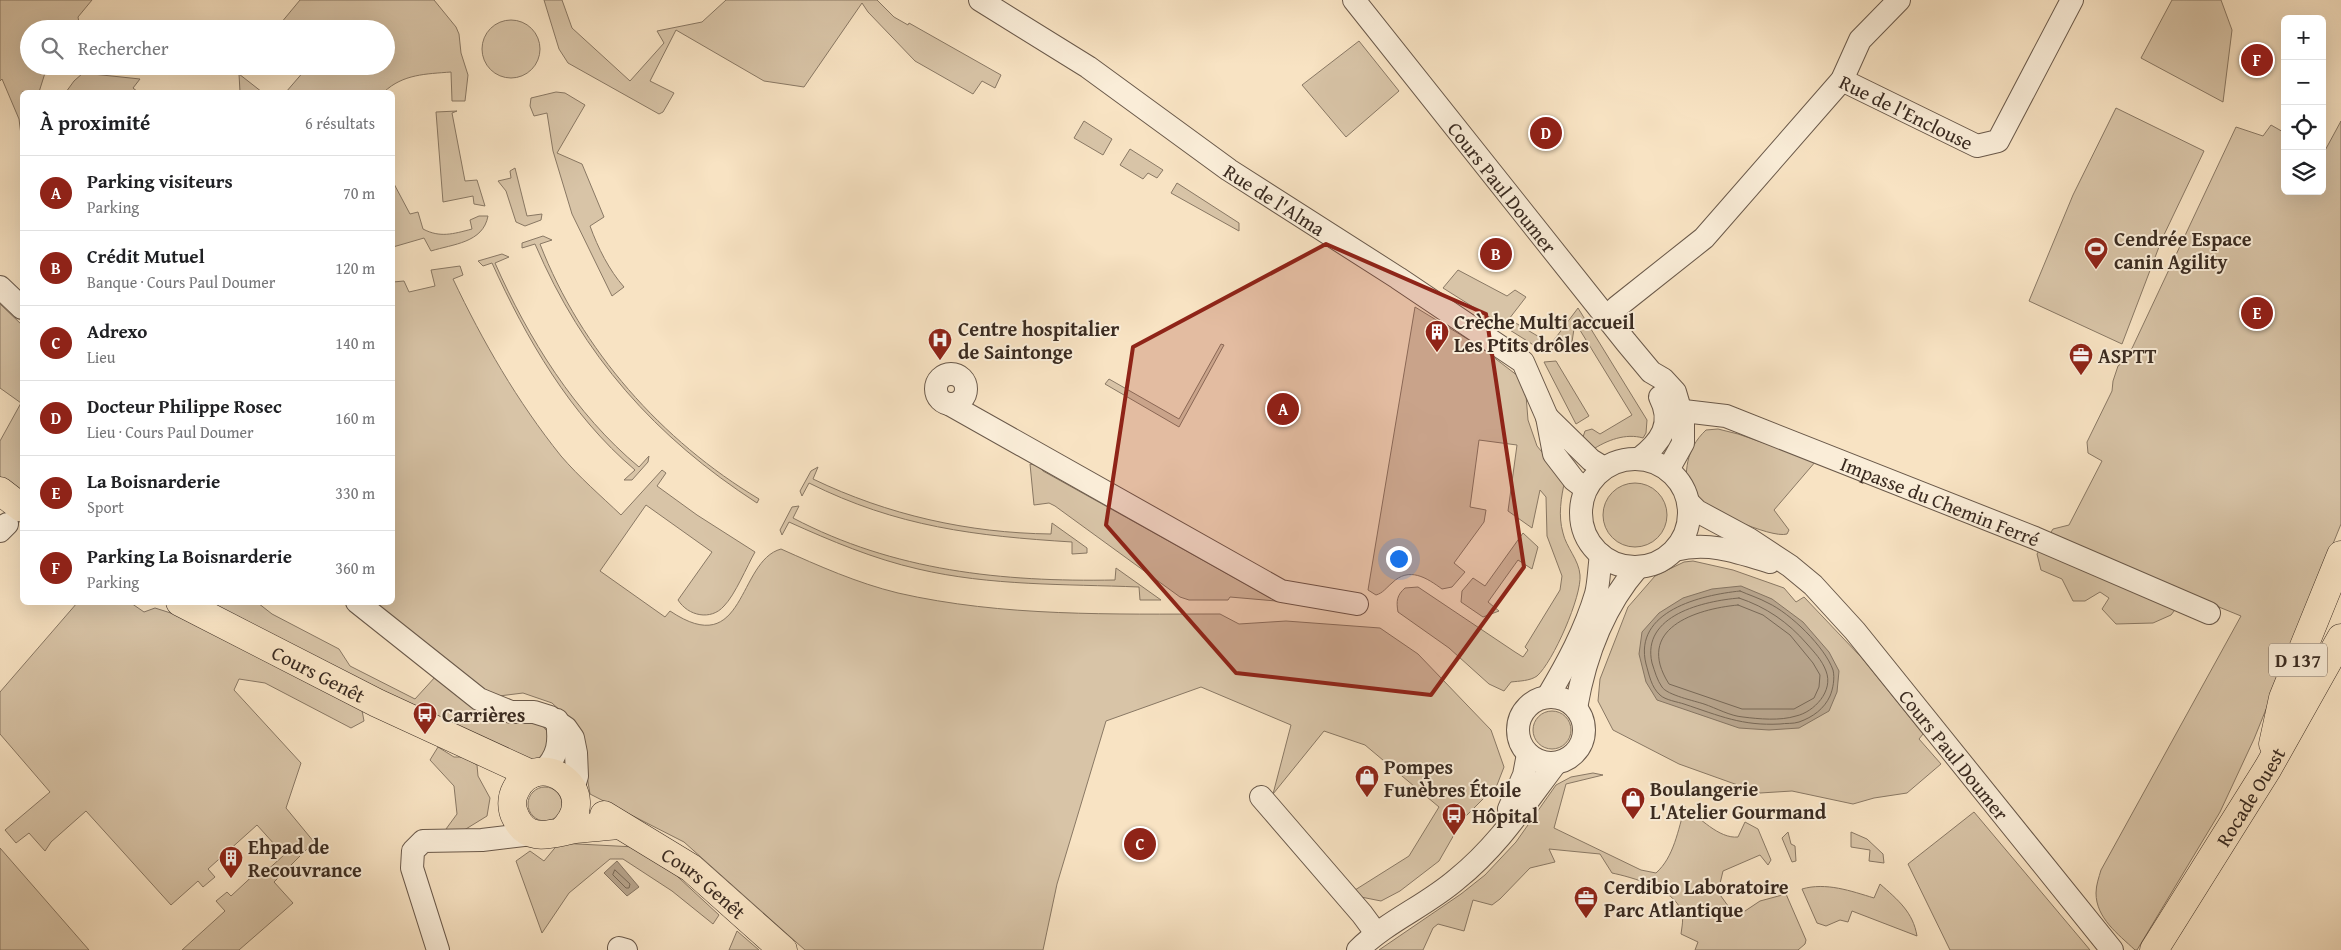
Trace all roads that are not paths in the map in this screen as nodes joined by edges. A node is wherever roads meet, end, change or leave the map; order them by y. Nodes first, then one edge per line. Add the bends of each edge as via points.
1 (980, 0) edge
2 (1354, 0) edge
3 (1899, 0) edge
4 (2072, 0) edge
5 (1842, 80) junction
6 (0, 287) edge
7 (20, 306) edge
8 (1606, 318) junction
9 (956, 401) joint
10 (1673, 410) junction
11 (1547, 417) junction
12 (1640, 459) junction
13 (1604, 468) junction
14 (1668, 470) junction
15 (1586, 489) junction
16 (0, 491) edge
17 (1689, 503) junction
18 (10, 521) edge
19 (1674, 550) junction
20 (1601, 555) junction
21 (2341, 555) edge
22 (1790, 566) junction
23 (1638, 567) junction
24 (186, 605) edge
25 (361, 605) edge
26 (2209, 613) dead end
27 (2341, 638) edge
28 (1548, 696) junction
29 (1576, 708) junction
30 (557, 720) junction
31 (459, 742) junction
32 (1528, 754) junction
33 (1556, 763) junction
34 (2268, 768) junction
35 (537, 773) junction
36 (575, 793) junction
37 (1261, 797) dead end
38 (512, 806) junction
39 (619, 825) junction
40 (561, 832) junction
41 (532, 834) junction
42 (482, 840) junction
43 (1485, 853) junction
44 (1376, 933) junction
45 (2155, 949) edge
46 (438, 950) edge
47 (783, 950) edge
48 (1358, 950) edge
49 (2112, 950) edge

1 - 11 street, Rue de l'Alma via 1088,67 1229,170 1523,362
2 - 8 street, Cours Paul Doumer
3 - 5 street via 1860,40
4 - 5 street, Rue de l'Enclouse via 1998,141 1977,146
5 - 8 street, Rue de l'Enclouse via 1704,238
6 - 7 street
8 - 10 street, Cours Paul Doumer via 1651,372 1656,389
9 - 9 street via 1281,591 1357,604 1324,584 1296,586 1276,576
10 - 12 street via 1662,436
10 - 14 street, Cours Paul Doumer via 1683,443
10 - 26 street, Impasse du Chemin Ferré via 1726,416 2035,538
11 - 13 street, Rue de l'Alma via 1591,460
11 - 15 street, Rue de l'Alma via 1554,454 1574,480
12 - 13 street via 1627,459
12 - 14 street
13 - 15 street
14 - 17 street via 1683,486
15 - 20 street via 1581,507 1582,525 1589,542
16 - 18 main road
17 - 19 street via 1686,534
17 - 22 street, Cours Paul Doumer via 1697,511
19 - 22 street, Cours Paul Doumer via 1688,546 1714,546
19 - 23 street via 1654,564
20 - 23 street via 1624,566
20 - 28 street via 1596,593 1585,623 1573,654
21 - 34 main road, D 137 via 2283,698
22 - 49 street, Cours Paul Doumer via 1813,585 1855,631
23 - 29 street via 1621,586 1604,616 1585,665
24 - 31 main road, Cours Genêt via 377,704
25 - 30 street via 479,699 511,712 534,712
27 - 34 main road, Rocade Ouest / D 137
28 - 29 street via 1563,699
28 - 32 street via 1531,703 1518,722 1521,744
29 - 33 street via 1582,717 1584,737 1576,753
30 - 35 street via 558,751 550,764
30 - 36 street via 573,738 577,776
31 - 35 main road, Cours Genêt
31 - 38 main road, Cours Genêt via 494,776
32 - 33 street via 1545,763
32 - 43 street via 1517,794
33 - 43 street via 1512,824
34 - 45 main road, Rocade Ouest / D 137
35 - 36 main road via 560,775
35 - 38 main road via 518,786
36 - 39 main road, Cours Genêt
36 - 40 main road via 576,810 571,822
37 - 44 street
38 - 41 main road via 522,828
38 - 42 street
39 - 40 main road
39 - 47 main road, Cours Genêt via 691,868
40 - 41 main road via 544,836
41 - 42 street
42 - 46 street via 423,841 413,851 412,868
43 - 44 street via 1422,906
44 - 48 street

